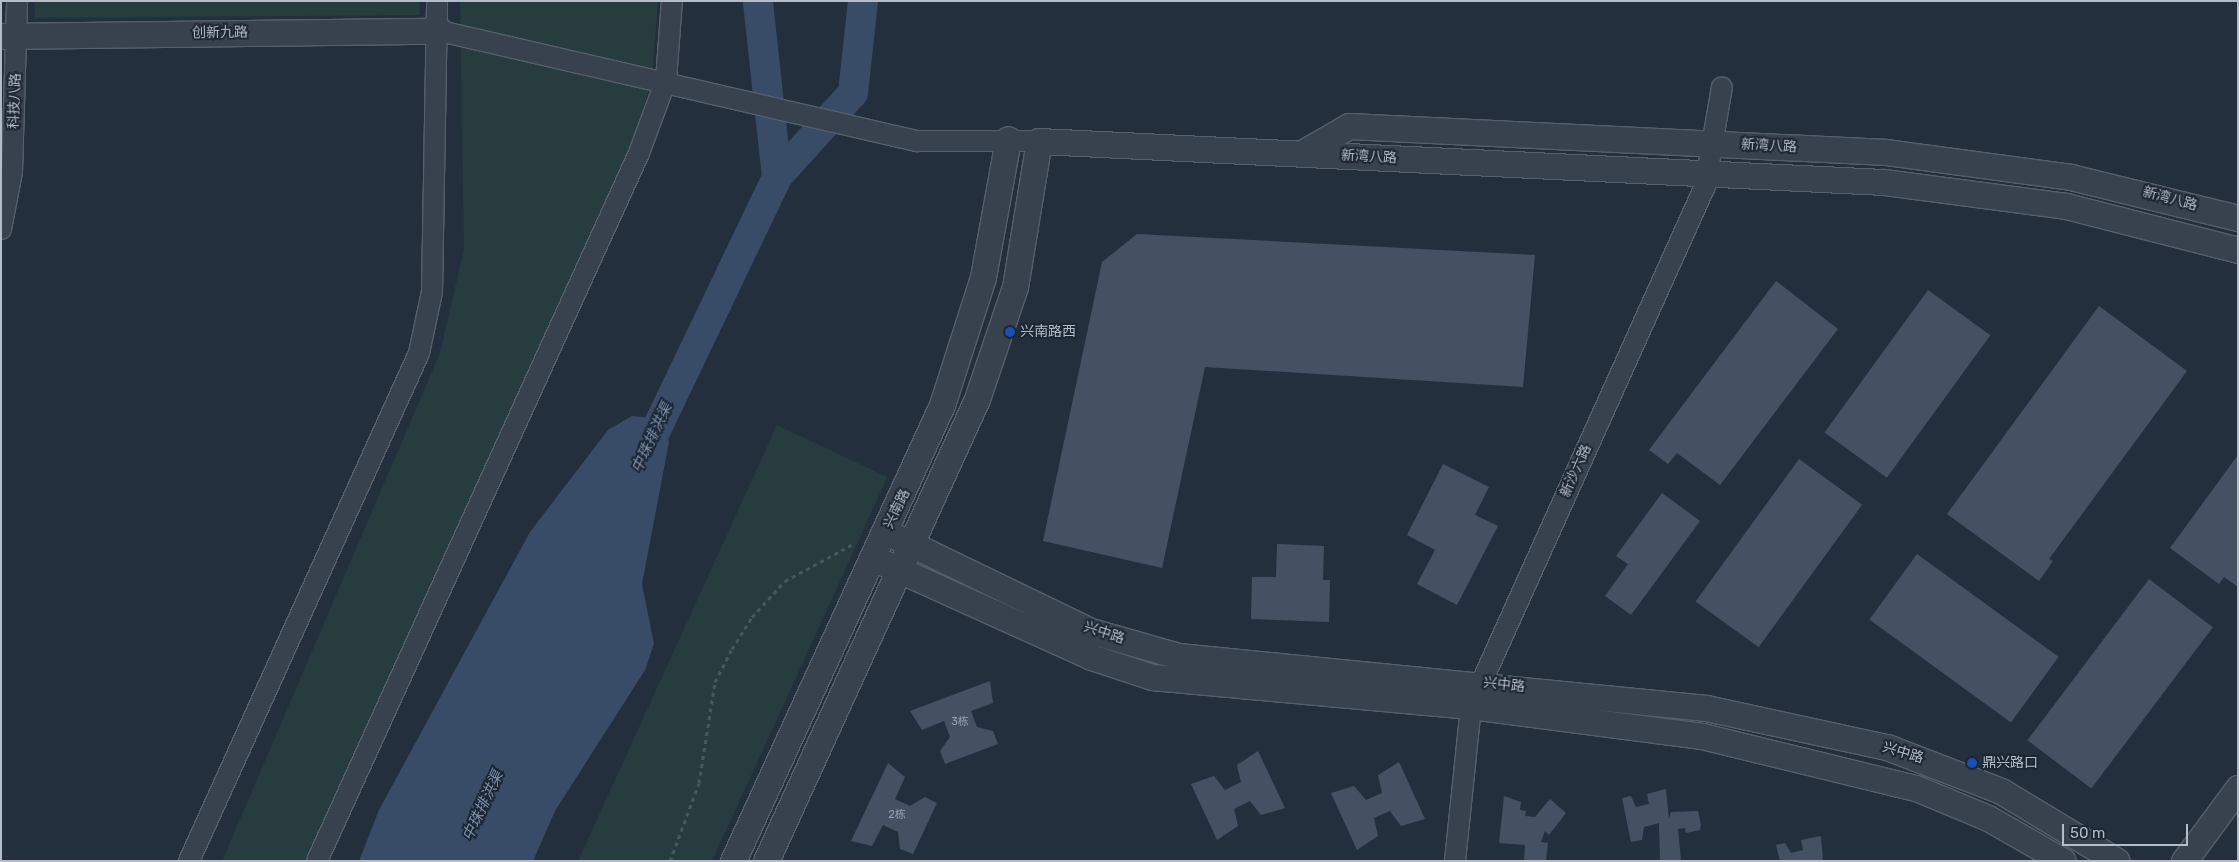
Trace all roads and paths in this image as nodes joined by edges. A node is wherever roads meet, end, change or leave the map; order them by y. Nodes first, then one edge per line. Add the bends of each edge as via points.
1 (17, 1) edge
2 (438, 1) edge
3 (672, 1) edge
4 (440, 31) junction
5 (10, 36) edge
6 (666, 80) junction
7 (1722, 87) dead end
8 (1008, 139) junction
9 (1039, 141) junction
10 (1712, 143) junction
11 (1302, 154) junction
12 (1707, 173) junction
13 (2238, 218) edge
14 (1, 229) edge
15 (2238, 250) edge
16 (886, 532) junction
17 (913, 545) junction
18 (866, 550) junction
19 (901, 571) junction
20 (1479, 683) junction
21 (1471, 706) junction
22 (2238, 788) edge
23 (189, 861) edge
24 (317, 861) edge
25 (670, 861) edge
26 (732, 861) edge
27 (766, 861) edge
28 (1456, 861) edge
29 (2063, 861) edge
30 (2117, 861) edge
31 (2184, 861) edge

1 - 5 street, 科技八路
2 - 4 street
3 - 6 street
4 - 5 street, 创新九路
4 - 6 street
4 - 23 street via 432,292 419,353
5 - 14 street, 科技八路 via 12,172
6 - 8 street via 917,142
6 - 24 street via 639,153
7 - 10 street, 新沙六路
8 - 9 street
8 - 16 street, 兴南路 via 970,320 932,430
9 - 11 street, 新湾八路
9 - 17 street via 1015,287 962,436
10 - 11 street, 新湾八路 via 1349,126
10 - 12 street, 新沙六路
10 - 13 street, 新湾八路 via 1886,152 2010,166 2132,190
11 - 12 street, 新湾八路
12 - 15 street, 新湾八路 via 1884,182 2005,196 2125,219
12 - 20 street, 新沙六路
16 - 17 street, 兴中路
16 - 18 street, 兴南路
17 - 19 street
17 - 20 street, 兴中路 via 1091,631 1178,656
18 - 19 street, 兴中路
18 - 25 path via 785,581 752,617 715,682 699,783
18 - 26 street, 兴南路
19 - 21 street, 兴中路 via 1091,657 1152,677
19 - 27 street
20 - 21 street, 新沙六路
20 - 30 street, 兴中路 via 1706,708 1887,747 2001,791
21 - 28 street, 新沙六路
21 - 29 street, 兴中路 via 1702,736 1840,766 1952,802
22 - 31 street

